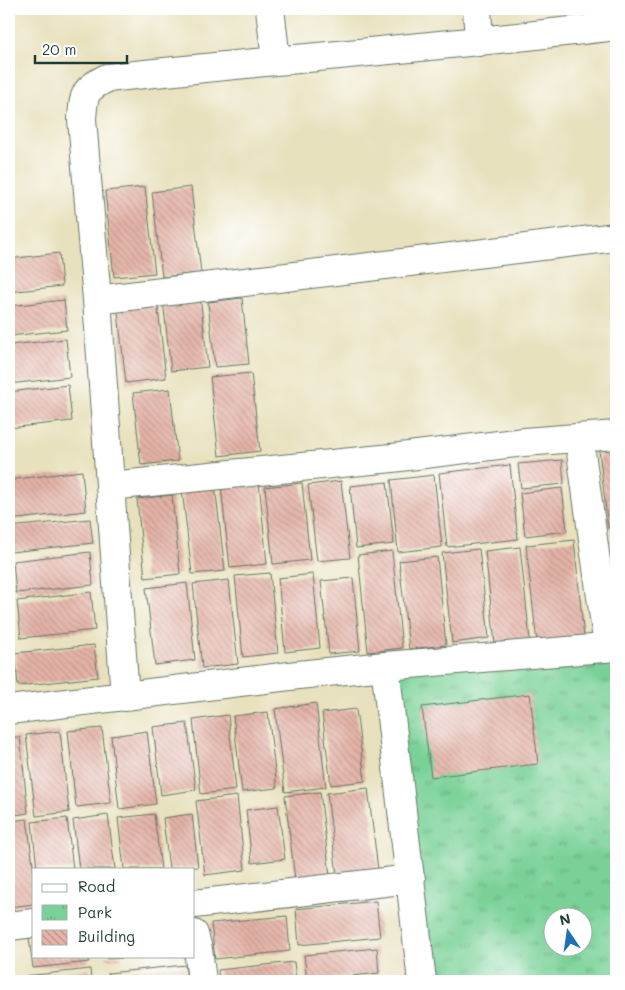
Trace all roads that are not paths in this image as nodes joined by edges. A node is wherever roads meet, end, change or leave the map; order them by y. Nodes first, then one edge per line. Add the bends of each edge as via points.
1 (270, 9) edge
2 (477, 9) edge
3 (616, 26) edge
4 (480, 42) junction
5 (276, 60) junction
6 (616, 237) edge
7 (97, 300) junction
8 (616, 435) edge
9 (579, 438) junction
10 (110, 486) junction
11 (612, 647) edge
12 (385, 666) junction
13 (126, 696) junction
14 (9, 710) edge
15 (411, 878) junction
16 (195, 904) edge
17 (32, 923) edge
18 (9, 926) edge
19 (195, 938) edge
20 (202, 981) edge
21 (422, 981) edge

1 - 5 street
2 - 4 street
3 - 4 street
4 - 5 street
5 - 7 street via 107,78 92,86 84,97 82,119
6 - 7 street
7 - 10 street
8 - 9 street
9 - 10 street
9 - 11 street
10 - 13 street
11 - 12 street
12 - 13 street
12 - 15 street
13 - 14 street
15 - 16 street
15 - 21 street
17 - 18 street
19 - 20 street

